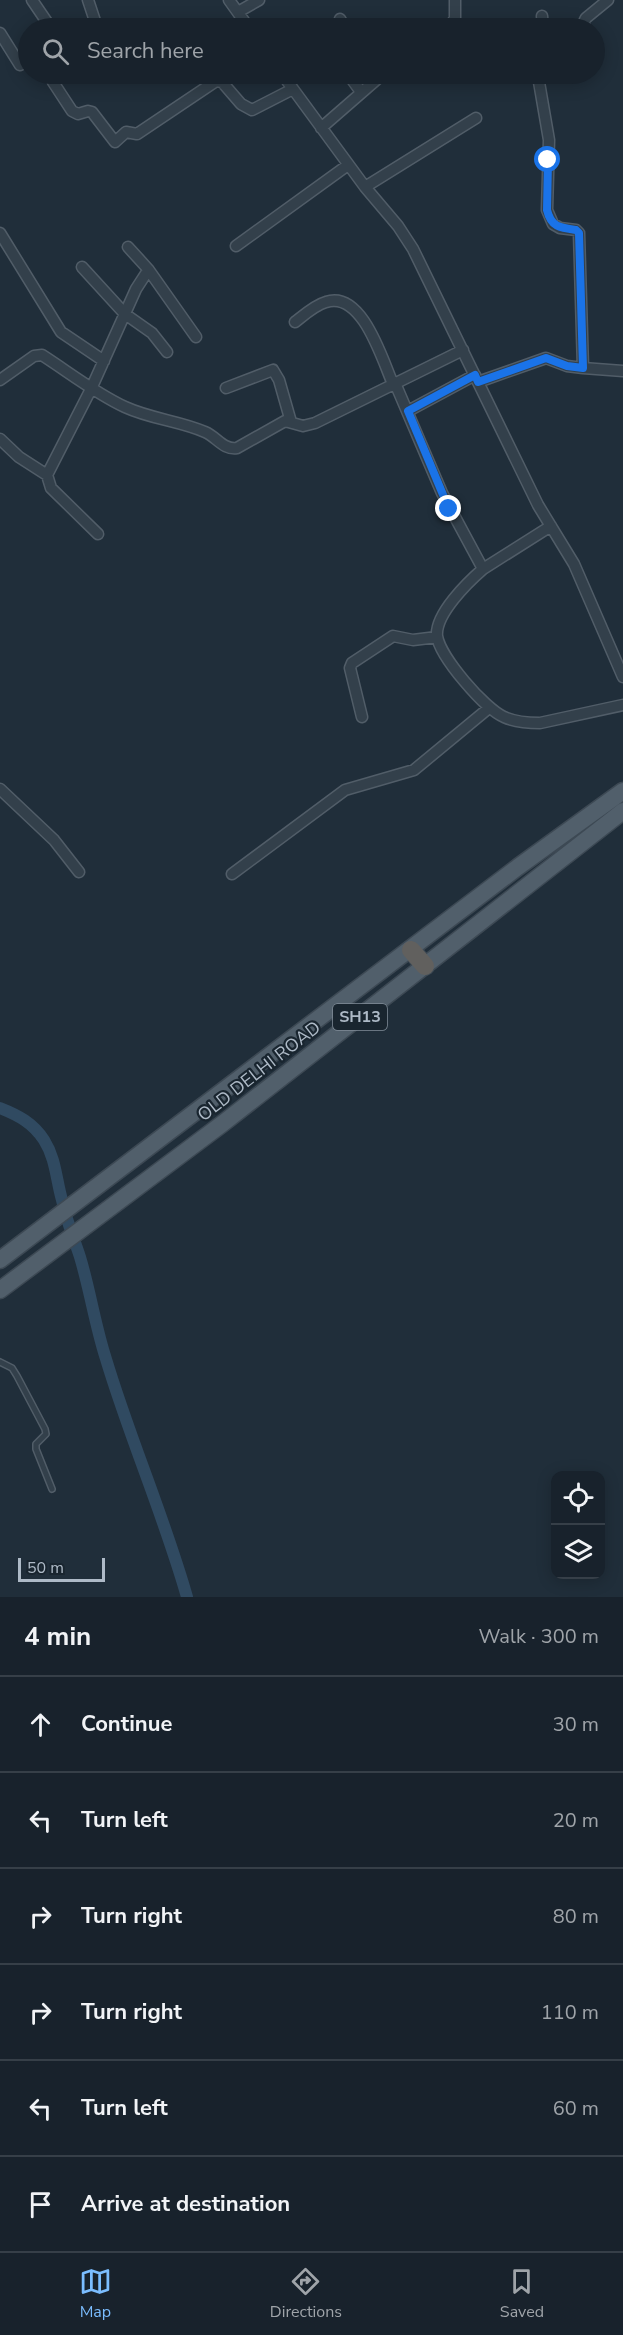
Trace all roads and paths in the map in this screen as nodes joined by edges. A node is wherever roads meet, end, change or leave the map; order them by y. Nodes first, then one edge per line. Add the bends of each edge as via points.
1 (32, 0) edge
2 (88, 0) edge
3 (229, 0) edge
4 (259, 0) edge
5 (454, 0) edge
6 (608, 0) edge
7 (238, 12) junction
8 (44, 18) edge
9 (94, 18) edge
10 (242, 18) edge
11 (455, 18) edge
12 (586, 18) edge
13 (0, 33) edge
14 (18, 63) edge
15 (54, 84) edge
16 (212, 84) edge
17 (224, 84) edge
18 (289, 84) edge
19 (355, 84) edge
20 (369, 84) edge
21 (539, 84) edge
22 (293, 90) junction
23 (361, 92) junction
24 (476, 118) dead end
25 (321, 128) junction
26 (348, 165) junction
27 (365, 187) junction
28 (0, 233) edge
29 (236, 246) dead end
30 (128, 247) dead end
31 (82, 267) dead end
32 (148, 269) junction
33 (125, 314) junction
34 (295, 322) dead end
35 (196, 337) dead end
36 (463, 350) junction
37 (167, 352) dead end
38 (104, 361) junction
39 (583, 368) junction
40 (623, 371) edge
41 (476, 378) junction
42 (0, 379) edge
43 (394, 384) junction
44 (226, 388) dead end
45 (91, 389) junction
46 (408, 411) junction
47 (291, 422) junction
48 (0, 439) edge
49 (47, 475) junction
50 (551, 526) junction
51 (98, 534) dead end
52 (483, 569) junction
53 (437, 637) junction
54 (623, 677) edge
55 (623, 705) edge
56 (489, 708) junction
57 (362, 717) dead end
58 (0, 789) edge
59 (623, 791) edge
60 (623, 811) edge
61 (79, 872) dead end
62 (232, 874) dead end
63 (411, 950) junction
64 (425, 966) junction
65 (0, 1260) edge
66 (0, 1290) edge
67 (0, 1362) edge
68 (52, 1489) dead end

1 - 8 street
2 - 9 street
3 - 7 street
4 - 7 street
5 - 11 street
6 - 12 street
7 - 10 street
13 - 14 street
15 - 16 street via 72,111 92,112 115,142 130,133 137,134
17 - 22 street via 241,104 252,110
18 - 22 street
19 - 23 street
20 - 23 street
21 - 39 street via 549,140 547,210 553,224 579,233
22 - 25 street
23 - 25 street
24 - 27 street
25 - 26 street
26 - 27 street
26 - 29 street
27 - 36 street via 413,249
28 - 38 street via 61,332
30 - 32 street
31 - 33 street
32 - 33 street
32 - 35 street
33 - 37 street via 148,328
33 - 38 street
34 - 43 street via 325,302 346,302 361,316
36 - 41 street
36 - 43 street
38 - 45 street
39 - 40 street
39 - 41 street via 546,358
41 - 46 street
41 - 50 street
42 - 45 street via 38,355
43 - 46 street
43 - 47 street via 308,426
44 - 47 street via 273,370
45 - 47 street via 144,415 208,432 232,449 279,423
45 - 49 street
46 - 52 street via 441,493
48 - 49 street
49 - 51 street via 51,488
50 - 52 street
50 - 54 street via 574,564
52 - 53 street via 451,604
53 - 56 street via 447,658
53 - 57 street via 413,640 393,636 352,663
55 - 56 street via 555,721 527,723 503,717
56 - 62 street via 414,770 345,790
58 - 61 street via 54,840
59 - 63 main road, OLD DELHI ROAD / SH13
60 - 64 main road, OLD DELHI ROAD / SH13
63 - 64 highway
63 - 65 main road, OLD DELHI ROAD / SH13
64 - 66 main road, OLD DELHI ROAD / SH13
67 - 68 lane via 12,1368 45,1429 36,1449

